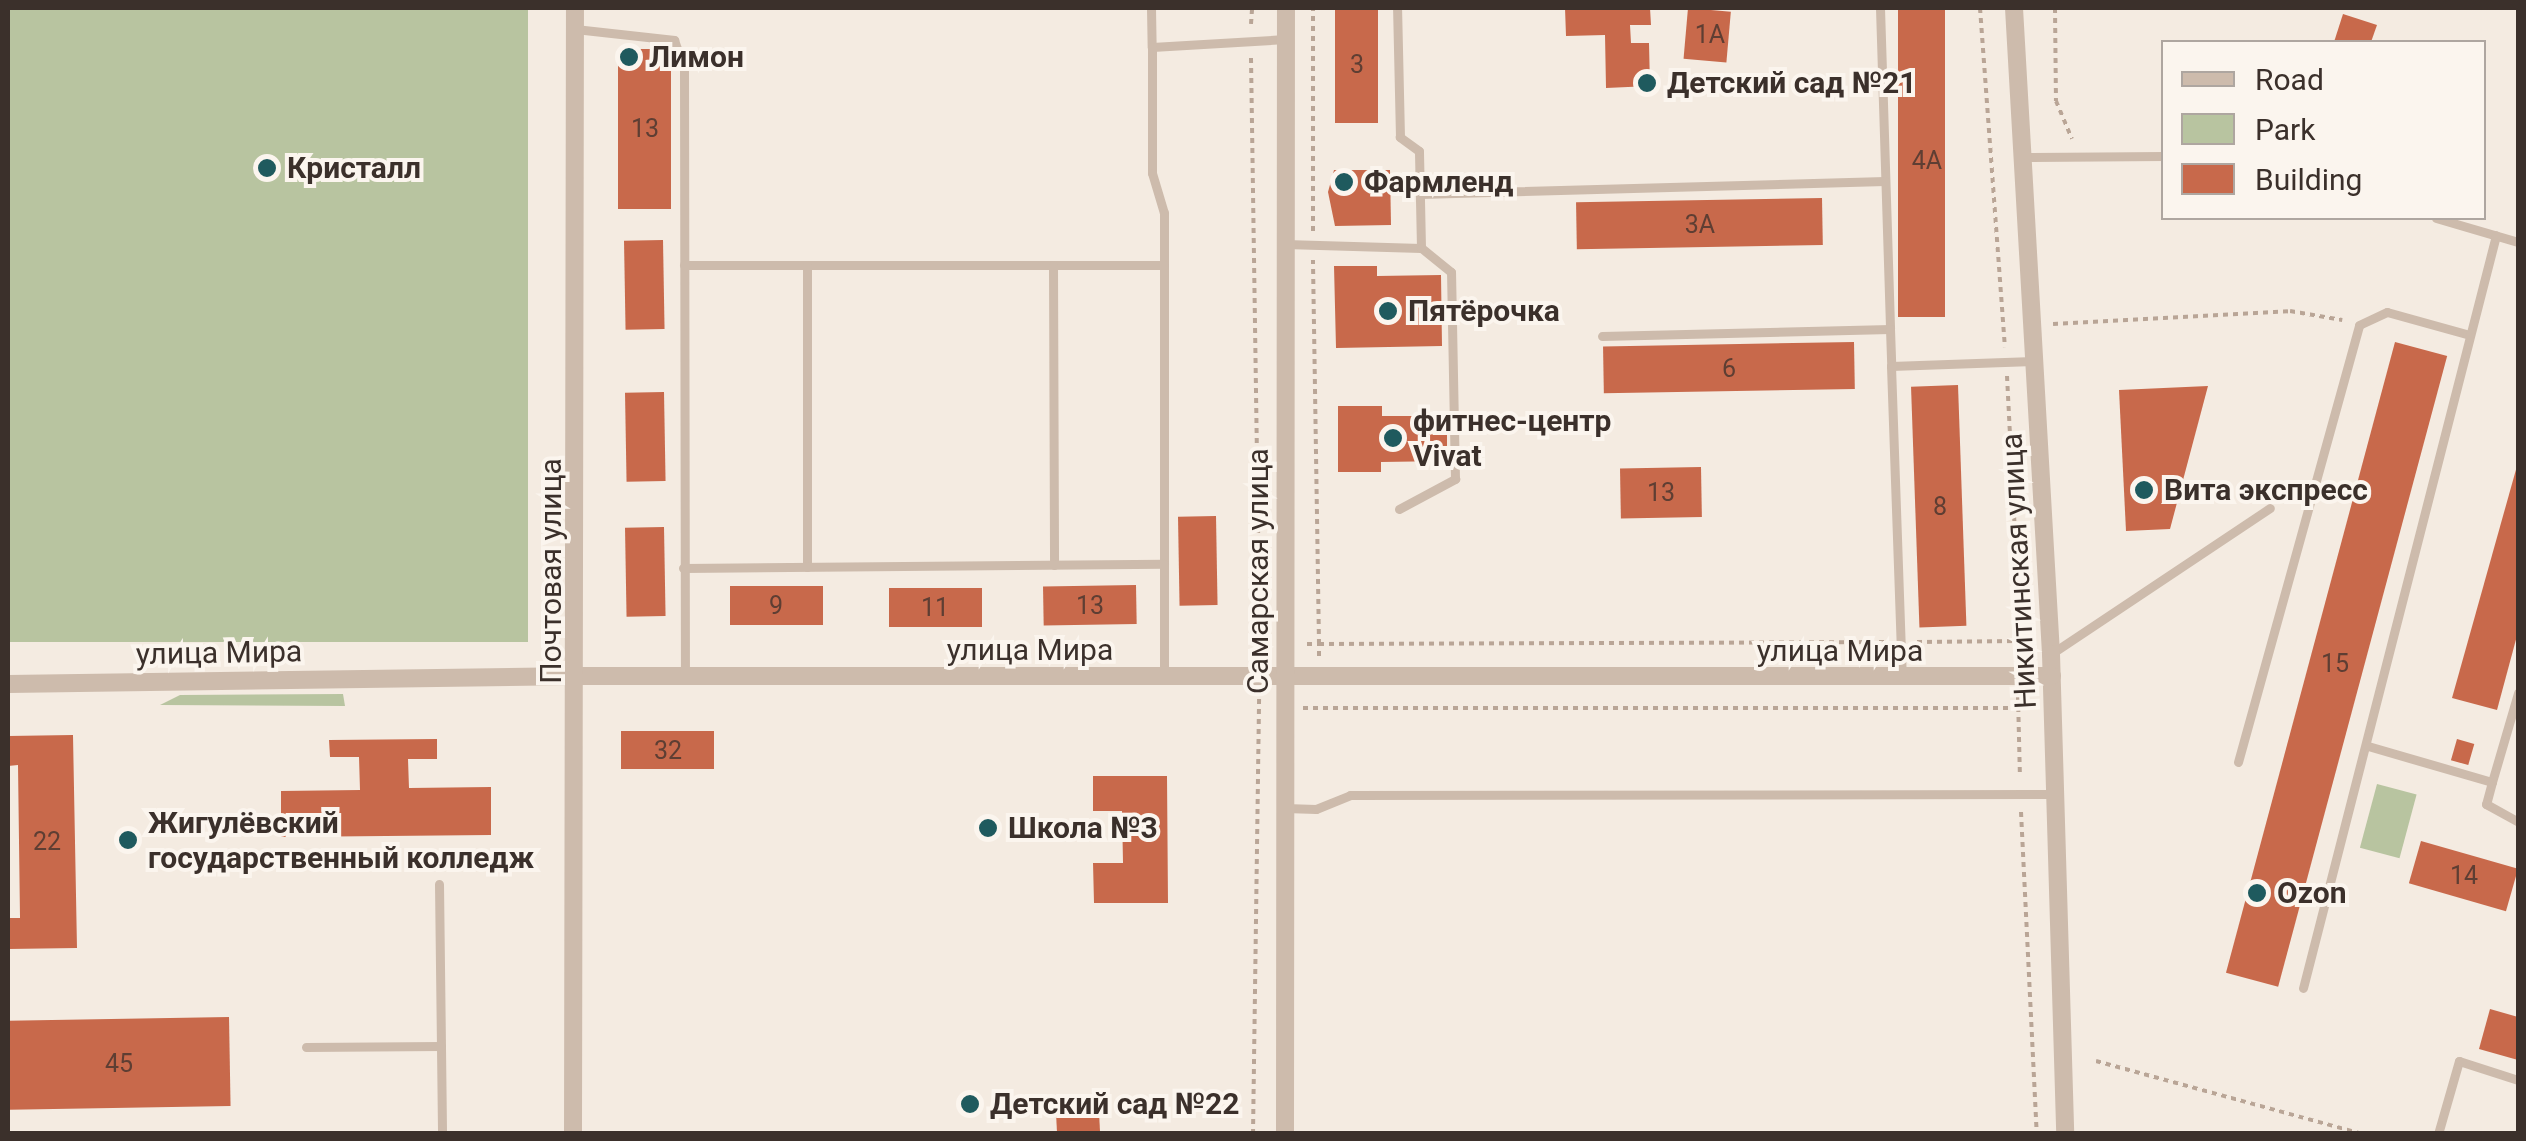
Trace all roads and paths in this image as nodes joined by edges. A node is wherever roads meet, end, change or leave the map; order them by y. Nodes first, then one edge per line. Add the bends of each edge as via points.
1 (576, 8) edge
2 (1151, 8) edge
3 (1252, 8) edge
4 (1286, 8) edge
5 (1313, 8) edge
6 (1398, 8) edge
7 (1880, 8) edge
8 (1980, 8) edge
9 (2014, 8) edge
10 (2054, 8) edge
11 (575, 29) junction
12 (1286, 39) junction
13 (1250, 41) junction
14 (1152, 46) junction
15 (2091, 143) dead end
16 (2161, 156) edge
17 (2022, 157) junction
18 (1885, 180) junction
19 (1420, 194) junction
20 (2443, 220) edge
21 (2496, 235) junction
22 (2518, 242) edge
23 (1286, 244) junction
24 (1313, 247) junction
25 (1421, 248) junction
26 (684, 265) junction
27 (807, 265) junction
28 (1053, 265) junction
29 (1164, 265) junction
30 (2360, 323) junction
31 (2034, 326) junction
32 (1890, 329) junction
33 (2470, 335) junction
34 (1602, 336) dead end
35 (2036, 361) junction
36 (2006, 362) junction
37 (1891, 366) junction
38 (2270, 508) dead end
39 (1399, 509) dead end
40 (1164, 564) junction
41 (1054, 565) junction
42 (807, 567) junction
43 (684, 568) junction
44 (2022, 641) junction
45 (1901, 642) junction
46 (1302, 644) dead end
47 (1319, 644) junction
48 (2022, 649) dead end
49 (2051, 654) junction
50 (1319, 660) dead end
51 (1260, 663) dead end
52 (579, 676) junction
53 (2052, 676) junction
54 (1164, 677) junction
55 (1286, 677) junction
56 (685, 678) junction
57 (1902, 678) junction
58 (8, 684) edge
59 (1319, 691) dead end
60 (1260, 692) dead end
61 (2518, 693) edge
62 (2018, 697) dead end
63 (1302, 708) dead end
64 (1319, 708) junction
65 (2018, 708) junction
66 (2368, 746) junction
67 (2238, 762) dead end
68 (2492, 782) junction
69 (2056, 794) junction
70 (2021, 795) junction
71 (1285, 808) junction
72 (2518, 822) edge
73 (439, 884) dead end
74 (2302, 988) dead end
75 (441, 1046) junction
76 (306, 1047) dead end
77 (2096, 1061) dead end
78 (2518, 1080) edge
79 (442, 1134) edge
80 (573, 1134) edge
81 (1254, 1134) edge
82 (1286, 1134) edge
83 (2037, 1134) edge
84 (2065, 1134) edge
85 (2362, 1134) edge
86 (2438, 1134) edge

1 - 11 street, Почтовая улица
2 - 14 lane
3 - 13 path
4 - 12 street, Самарская улица
5 - 24 path
6 - 19 lane via 1400,137 1419,151
7 - 18 lane
8 - 36 path
9 - 17 street, Никитинская улица
10 - 15 path via 2056,100 2072,143
11 - 26 lane via 674,40 684,68
11 - 52 street, Почтовая улица
12 - 13 lane
12 - 23 street, Самарская улица
13 - 14 lane
13 - 51 path
14 - 29 lane via 1152,173 1164,212
16 - 17 lane
17 - 31 street, Никитинская улица
18 - 19 lane
18 - 32 lane
19 - 25 lane
20 - 21 lane
21 - 22 lane
21 - 33 lane
23 - 24 lane
23 - 55 street, Самарская улица
24 - 25 lane
24 - 47 path
25 - 39 lane via 1451,272 1456,479
26 - 27 lane
26 - 43 lane
27 - 28 lane
27 - 42 lane
28 - 29 lane
28 - 41 lane
29 - 40 lane
30 - 31 path via 2290,311
30 - 33 lane via 2387,312
30 - 67 lane
31 - 35 street, Никитинская улица
32 - 34 lane
32 - 37 lane
33 - 66 lane
35 - 36 lane
35 - 49 street, Никитинская улица
36 - 37 lane
36 - 44 path
37 - 45 lane
38 - 49 lane
40 - 41 lane
40 - 54 lane
41 - 42 lane
42 - 43 lane
43 - 56 lane
44 - 45 path
44 - 48 path
45 - 47 path
45 - 57 lane
46 - 47 path
47 - 50 path
49 - 53 street, Никитинская улица
52 - 56 street, улица Мира
52 - 58 street, улица Мира
52 - 80 street, Почтовая улица
53 - 57 street, улица Мира
53 - 69 street, Никитинская улица
54 - 55 street, улица Мира
54 - 56 street, улица Мира
55 - 57 street, улица Мира
55 - 71 street, Самарская улица
59 - 64 path
60 - 81 path
61 - 68 lane
62 - 65 path
63 - 64 path
64 - 65 path
65 - 70 path
66 - 68 lane
66 - 74 lane
68 - 72 lane via 2486,804
69 - 70 lane
69 - 84 street, Никитинская улица
70 - 71 lane via 1350,795 1316,809
70 - 83 path
71 - 82 street, Самарская улица
73 - 75 lane
75 - 76 lane
75 - 79 lane
77 - 85 path
78 - 86 lane via 2459,1061

